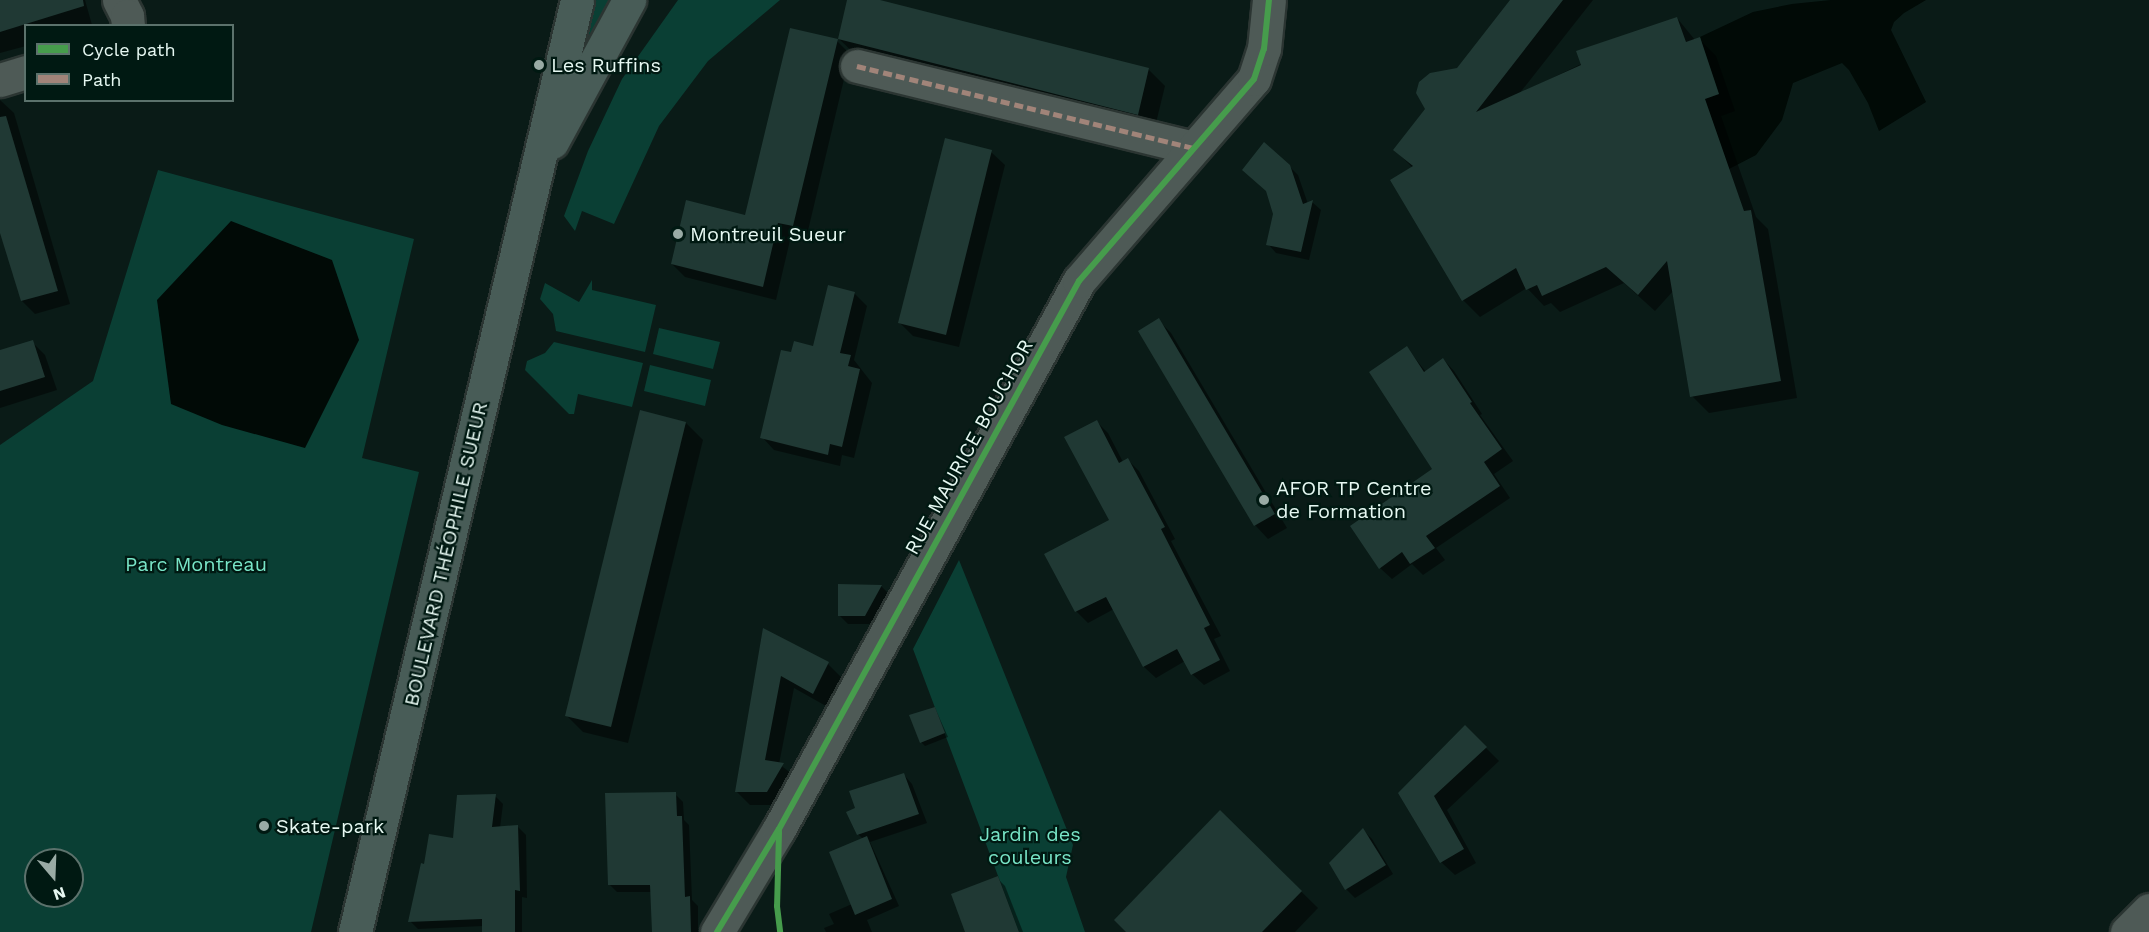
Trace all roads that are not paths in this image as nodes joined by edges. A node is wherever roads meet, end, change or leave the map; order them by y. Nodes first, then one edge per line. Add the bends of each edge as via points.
1 (119, 0) edge
2 (577, 0) edge
3 (1269, 0) edge
4 (629, 2) edge
5 (128, 24) edge
6 (857, 66) dead end
7 (24, 73) edge
8 (0, 80) edge
9 (1193, 148) junction
10 (534, 175) junction
11 (2149, 910) edge
12 (355, 932) edge
13 (717, 932) edge
14 (2127, 932) edge

1 - 5 street
2 - 10 main road, BOULEVARD THÉOPHILE SUEUR
3 - 9 street, RUE MAURICE BOUCHOR via 1264,49 1254,79
4 - 10 main road, BOULEVARD THÉOPHILE SUEUR
6 - 9 street
7 - 8 street
9 - 13 street, RUE MAURICE BOUCHOR via 1079,281 785,818
10 - 12 main road, BOULEVARD THÉOPHILE SUEUR
11 - 14 street

